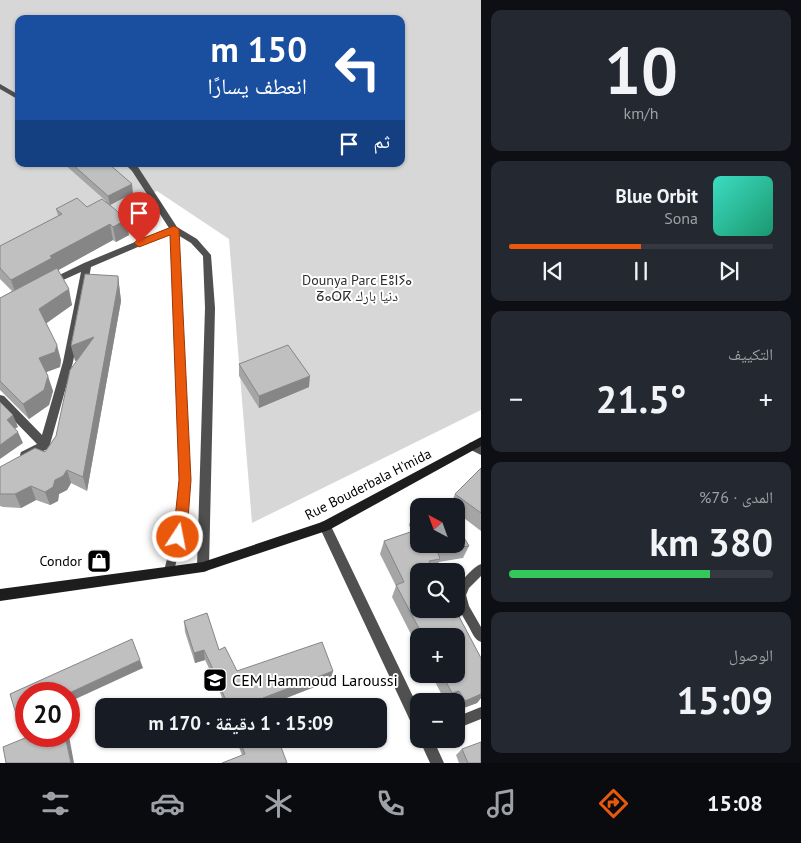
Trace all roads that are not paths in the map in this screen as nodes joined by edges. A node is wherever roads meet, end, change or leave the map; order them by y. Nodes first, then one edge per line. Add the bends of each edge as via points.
1 (0, 86) edge
2 (15, 95) edge
3 (133, 167) edge
4 (174, 229) junction
5 (87, 265) junction
6 (44, 286) edge
7 (0, 399) edge
8 (45, 444) junction
9 (478, 446) edge
10 (15, 460) edge
11 (325, 526) junction
12 (203, 567) junction
13 (481, 569) edge
14 (169, 572) junction
15 (0, 595) edge
16 (481, 637) edge
17 (410, 705) edge
18 (481, 713) edge
19 (465, 719) edge
20 (430, 748) edge
21 (437, 763) edge

1 - 2 street
3 - 4 street
4 - 5 street
4 - 12 street via 194,241 207,255 210,308
4 - 14 lane via 185,480 182,519
5 - 6 street
5 - 8 street via 68,362
7 - 8 street
8 - 10 street
9 - 11 main road, Rue Bouderbala H'mida
11 - 12 main road, Rue Bouderbala H'mida
11 - 17 street
12 - 14 main road, Rue Bouderbala H'mida
13 - 16 lane via 462,589 461,595
14 - 15 main road, Rue Bouderbala H'mida
18 - 19 lane
20 - 21 street

